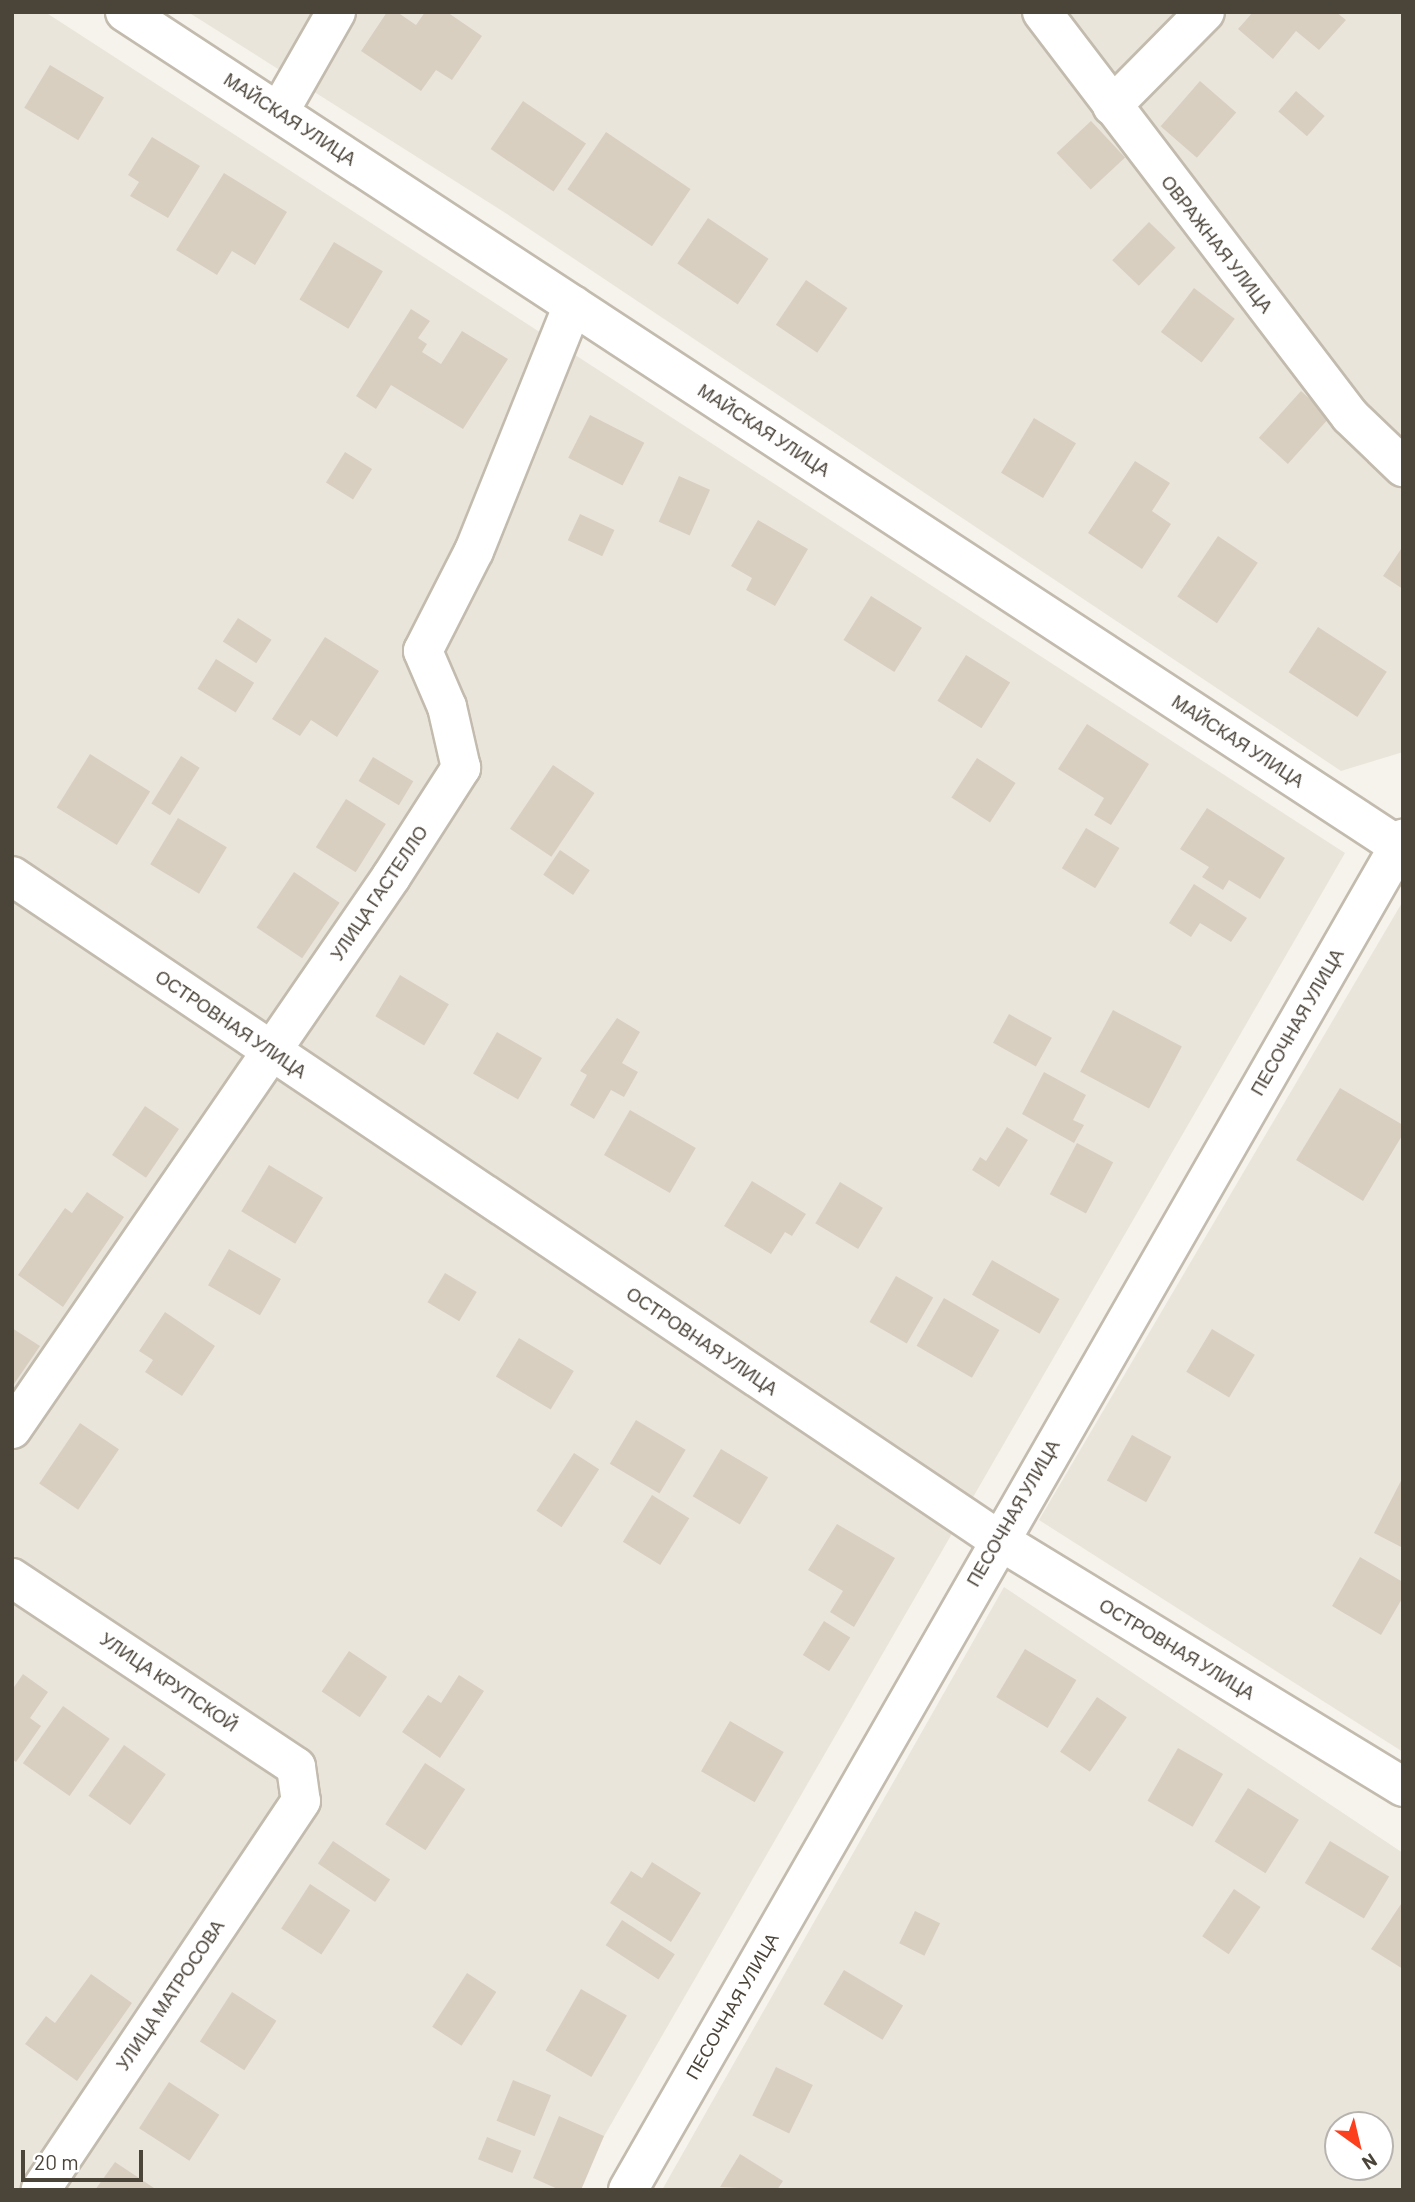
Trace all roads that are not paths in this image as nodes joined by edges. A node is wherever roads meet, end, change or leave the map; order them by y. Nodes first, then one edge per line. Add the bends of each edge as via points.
1 (125, 12) edge
2 (336, 12) edge
3 (1042, 12) edge
4 (1205, 12) edge
5 (1112, 106) junction
6 (279, 112) junction
7 (573, 305) junction
8 (1403, 467) edge
9 (1401, 845) edge
10 (12, 876) edge
11 (271, 1051) junction
12 (12, 1429) edge
13 (997, 1539) junction
14 (12, 1578) edge
15 (1403, 1787) edge
16 (301, 1801) joint
17 (41, 2190) edge
18 (628, 2190) edge

1 - 6 street, МАЙСКАЯ УЛИЦА
2 - 6 street
3 - 5 street, ОВРАЖНАЯ УЛИЦА
4 - 5 street
5 - 8 street, ОВРАЖНАЯ УЛИЦА via 1350,416
6 - 7 street, МАЙСКАЯ УЛИЦА
7 - 9 street, МАЙСКАЯ УЛИЦА
7 - 11 street, УЛИЦА ГАСТЕЛЛО via 474,551 423,651 447,707 461,768
9 - 13 street, ПЕСОЧНАЯ УЛИЦА
10 - 11 street, ОСТРОВНАЯ УЛИЦА
11 - 12 street, УЛИЦА ГАСТЕЛЛО
11 - 13 street, ОСТРОВНАЯ УЛИЦА
13 - 15 street, ОСТРОВНАЯ УЛИЦА
13 - 18 street, ПЕСОЧНАЯ УЛИЦА
14 - 16 street, УЛИЦА КРУПСКОЙ via 296,1767
16 - 17 street, УЛИЦА МАТРОСОВА

